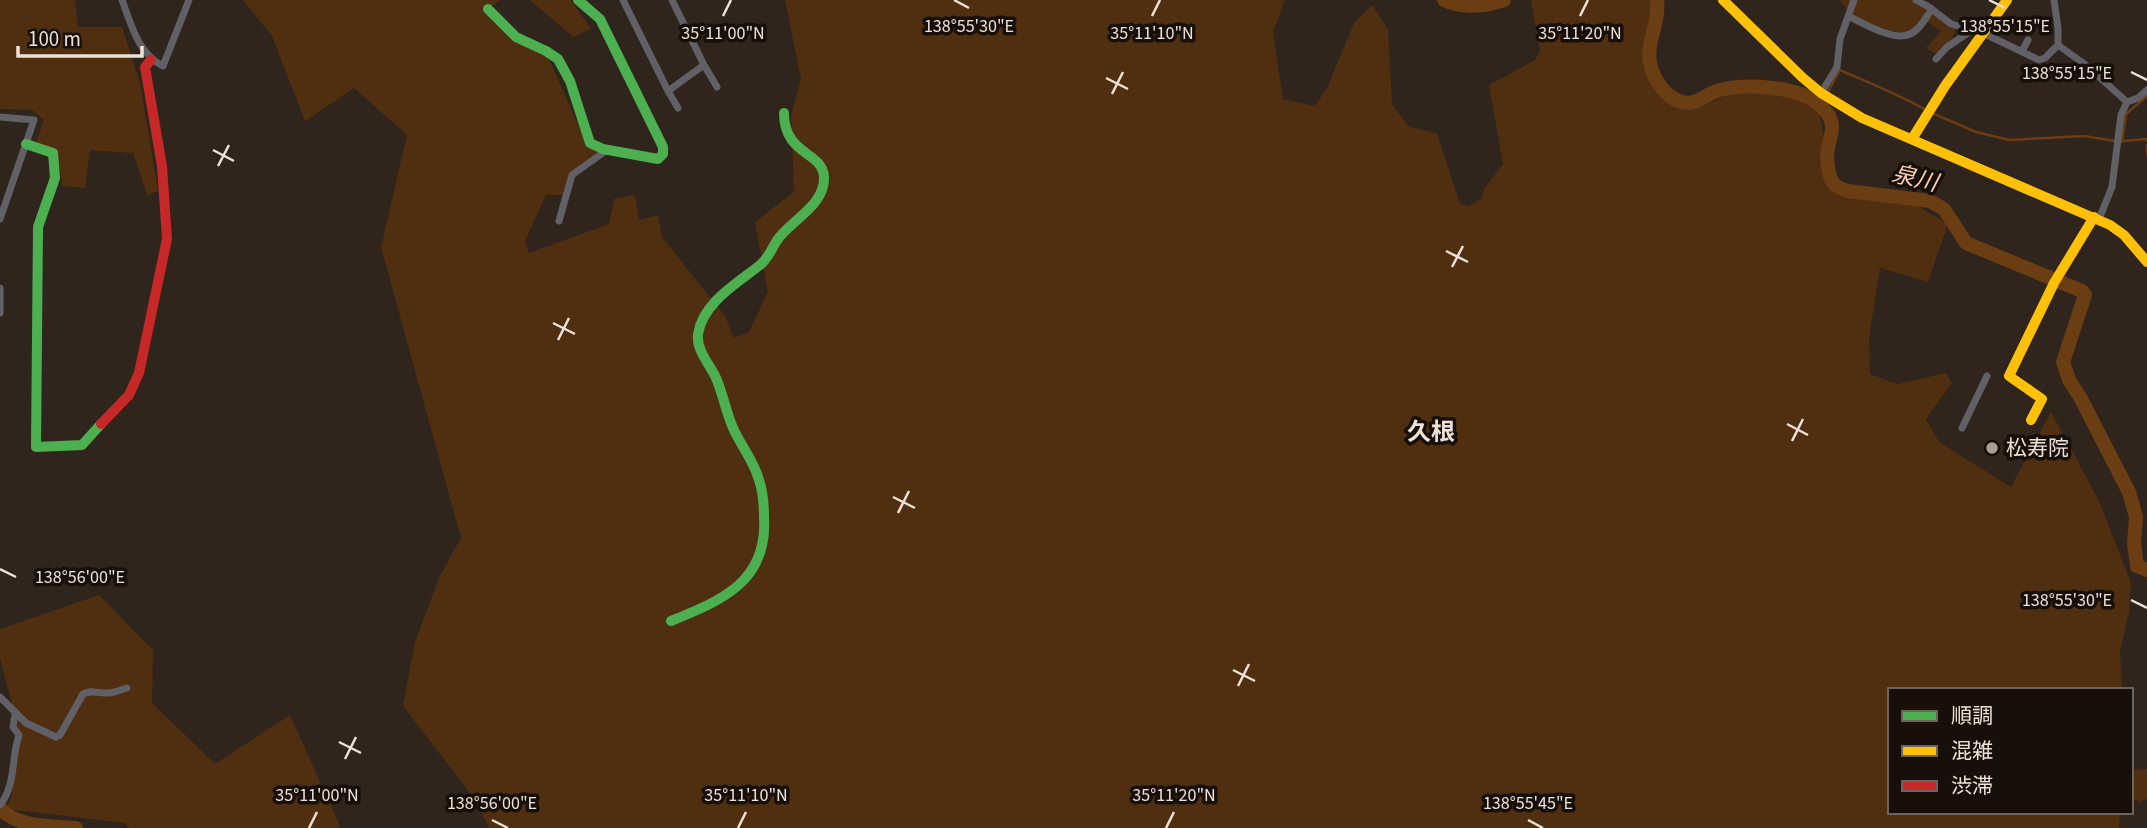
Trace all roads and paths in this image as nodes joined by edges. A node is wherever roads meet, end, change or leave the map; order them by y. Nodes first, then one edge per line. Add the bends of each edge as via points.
1 (122, 0) edge
2 (189, 0) edge
3 (578, 0) edge
4 (623, 0) edge
5 (672, 0) edge
6 (1739, 0) edge
7 (1854, 0) edge
8 (1916, 0) edge
9 (2007, 0) edge
10 (2054, 0) edge
11 (1726, 3) edge
12 (488, 9) dead end
13 (1932, 9) junction
14 (1848, 16) junction
15 (1977, 31) junction
16 (2028, 40) dead end
17 (2058, 46) junction
18 (2022, 51) junction
19 (1936, 59) dead end
20 (151, 60) junction
21 (704, 65) junction
22 (717, 87) dead end
23 (2147, 90) edge
24 (668, 91) junction
25 (1821, 93) junction
26 (2127, 102) junction
27 (678, 108) dead end
28 (784, 113) dead end
29 (0, 117) edge
30 (1912, 139) junction
31 (26, 144) junction
32 (607, 150) junction
33 (2097, 218) junction
34 (0, 219) edge
35 (559, 221) dead end
36 (2147, 261) edge
37 (0, 288) edge
38 (0, 313) edge
39 (1987, 376) dead end
40 (2031, 420) dead end
41 (1962, 428) dead end
42 (671, 621) dead end
43 (127, 688) dead end
44 (0, 697) edge
45 (15, 714) junction
46 (2, 801) edge

1 - 20 street
2 - 20 street via 163,66
3 - 32 street via 600,19 663,147 658,159
4 - 24 street
5 - 21 street
6 - 11 street
7 - 14 street
8 - 13 street
9 - 15 street
10 - 17 street
11 - 25 street
12 - 32 street via 517,38 558,58 571,82 590,143
13 - 14 street via 1917,29 1901,36
13 - 15 street via 1951,24
14 - 25 street via 1837,67
15 - 18 street
15 - 19 street via 1947,47
15 - 30 street
16 - 18 street
17 - 18 street via 2039,60
17 - 26 street
20 - 31 street via 145,67 162,166 167,239 139,373 129,395 82,444 36,447 38,228 55,178 53,153
21 - 22 street
21 - 24 street
23 - 26 street
24 - 27 street
25 - 30 street via 1862,118
26 - 33 street via 2121,115 2112,187
28 - 42 street via 790,139 820,164 824,177 820,191 763,263 709,311 698,335 731,425 759,477 767,529 765,547 745,583
29 - 31 street via 34,120
30 - 33 street
31 - 34 street
32 - 35 street via 572,175
33 - 36 street via 2124,235
33 - 40 street via 2057,279 2009,376 2042,399
37 - 38 street
39 - 41 street
43 - 45 street via 83,694 56,737
44 - 45 street
45 - 46 street via 13,727 19,735 10,786

